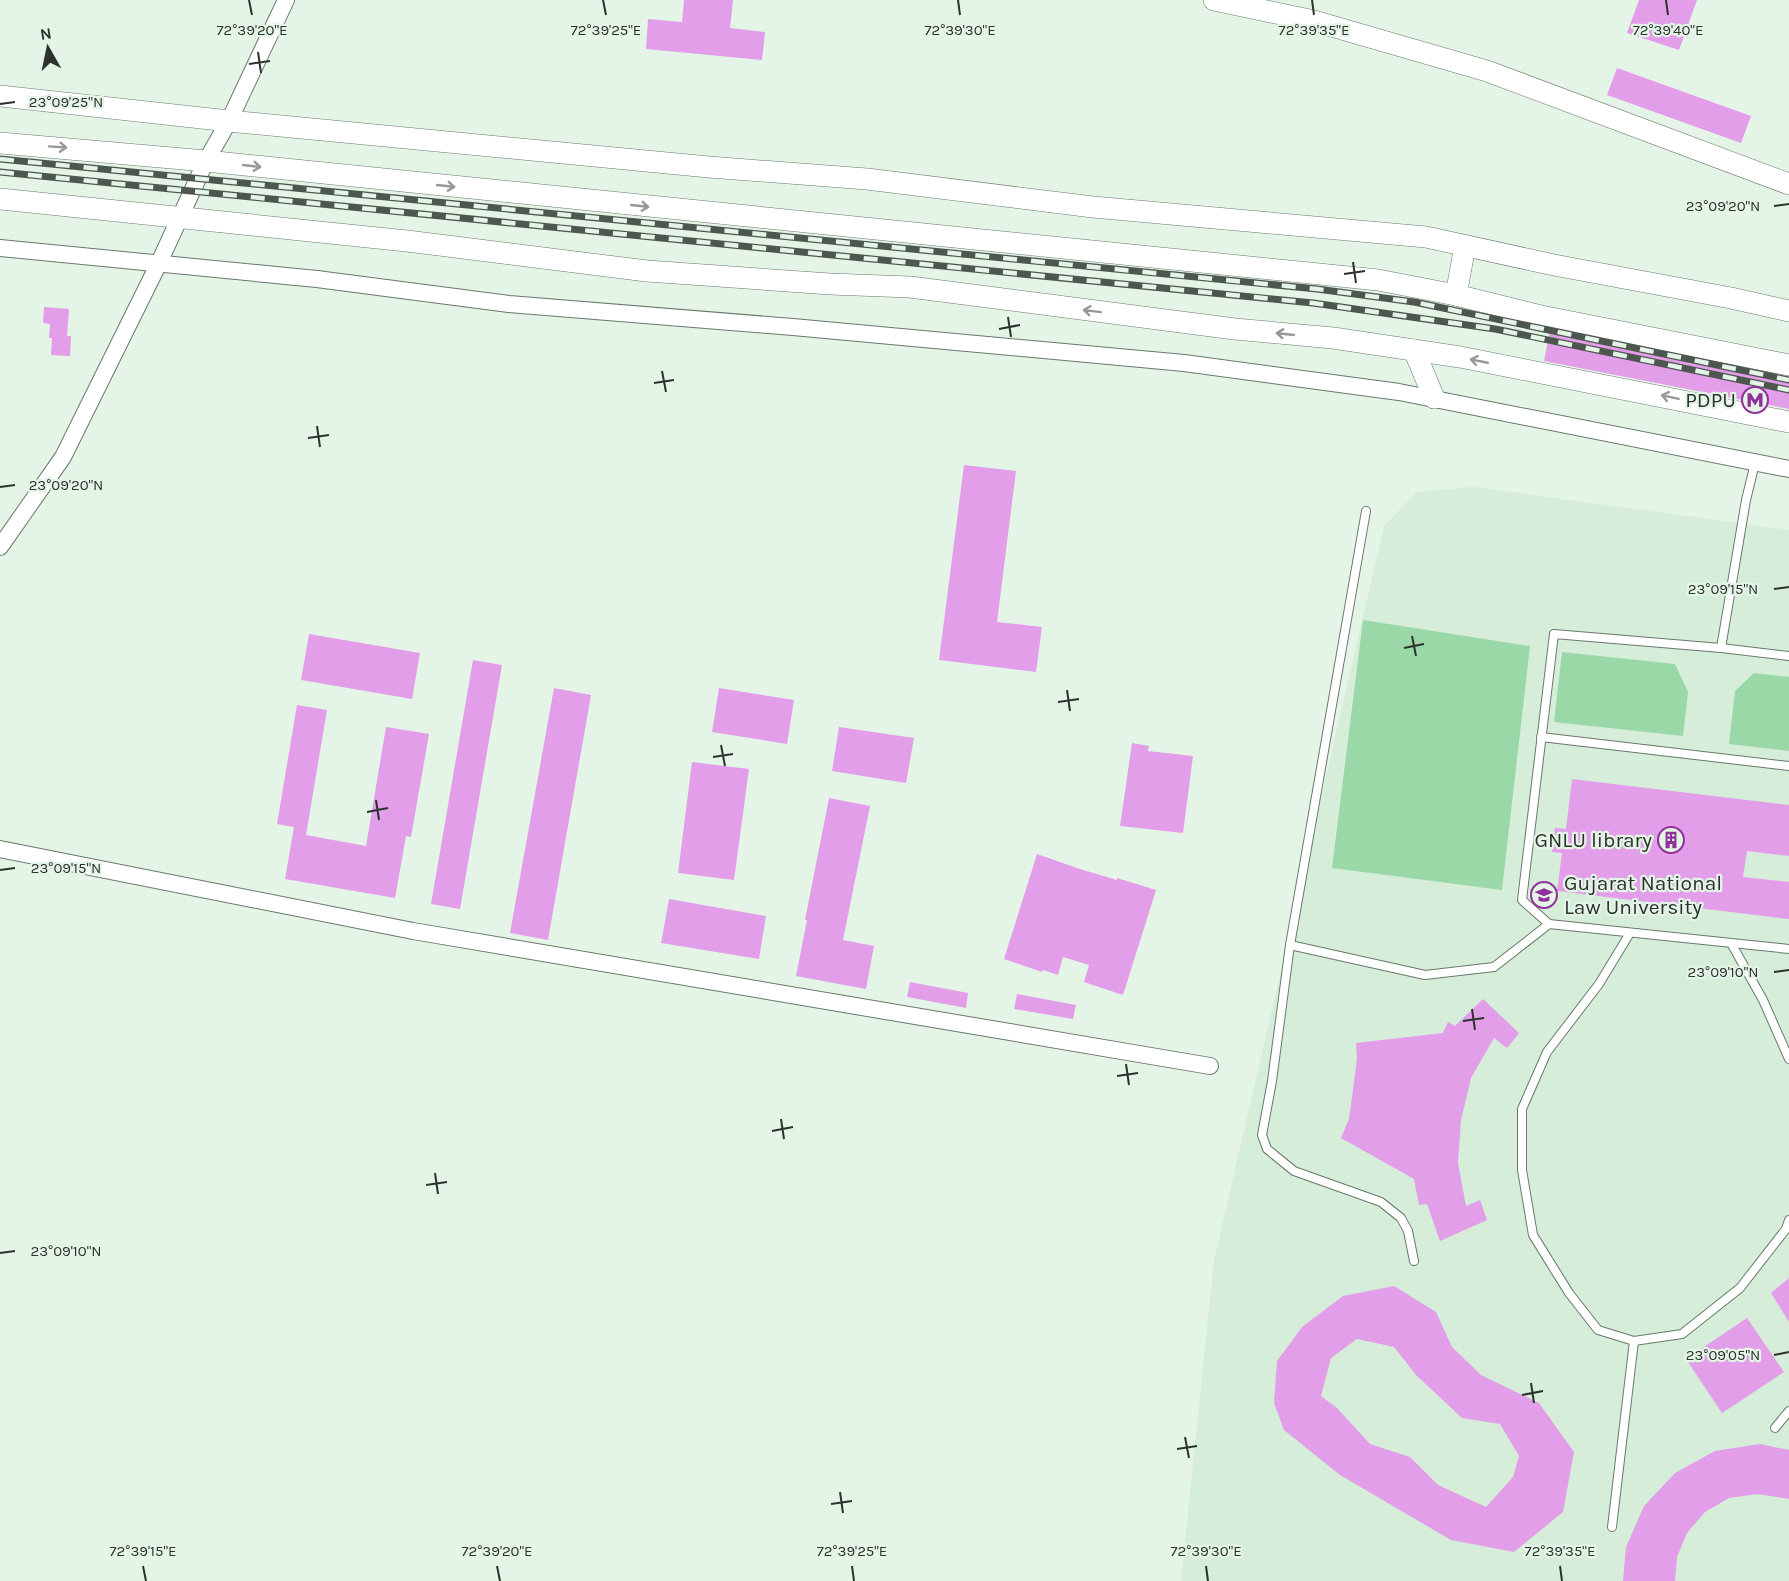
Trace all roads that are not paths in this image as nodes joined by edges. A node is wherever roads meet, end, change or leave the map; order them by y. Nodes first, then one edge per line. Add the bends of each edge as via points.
1 (286, 0) edge
2 (1214, 0) edge
3 (0, 96) edge
4 (229, 121) junction
5 (0, 143) edge
6 (206, 161) junction
7 (1789, 184) edge
8 (0, 199) edge
9 (180, 216) junction
10 (1465, 246) junction
11 (0, 248) edge
12 (158, 265) junction
13 (1456, 295) junction
14 (1789, 311) edge
15 (1414, 350) junction
16 (1789, 365) edge
17 (1434, 398) junction
18 (1789, 422) edge
19 (1755, 463) junction
20 (1789, 469) edge
21 (1366, 511) dead end
22 (0, 547) edge
23 (1721, 648) junction
24 (1789, 656) edge
25 (1541, 737) junction
26 (1789, 766) edge
27 (0, 849) edge
28 (1549, 924) junction
29 (1630, 933) junction
30 (1731, 943) junction
31 (1290, 945) junction
32 (1789, 949) edge
33 (1789, 1059) edge
34 (1210, 1066) dead end
35 (1789, 1220) edge
36 (1414, 1261) dead end
37 (1634, 1341) junction
38 (1789, 1411) edge
39 (1775, 1428) dead end
40 (1612, 1527) dead end

1 - 4 street
2 - 7 street via 1314,21 1487,71
3 - 4 street
4 - 6 street
4 - 10 street via 867,179 1093,207 1426,237
5 -> 6 street
6 - 9 street
6 -> 13 street via 1378,280
8 - 9 street
9 - 12 street
15 -> 9 street via 910,287 648,271
10 - 13 street
10 - 14 street
11 - 12 street
12 - 17 street via 317,279 508,304 1184,363
12 - 22 street via 63,457
13 - 16 street via 1541,316
15 - 17 street
18 -> 15 street
17 - 19 street
19 - 20 street
19 - 23 lane
21 - 31 lane
23 - 24 lane
23 - 25 lane via 1554,634
25 - 26 lane
25 - 28 lane via 1522,900
27 - 34 street via 413,931
28 - 29 lane
28 - 31 lane via 1494,967 1425,975
29 - 30 lane
29 - 37 lane via 1599,984 1547,1052 1522,1109 1522,1170 1533,1235 1569,1293 1598,1329
30 - 32 lane
30 - 33 lane via 1763,1000
31 - 36 lane via 1262,1135 1266,1149 1294,1171 1381,1203 1395,1212 1408,1231
35 - 37 lane via 1740,1288 1682,1334
37 - 40 lane
38 - 39 lane

